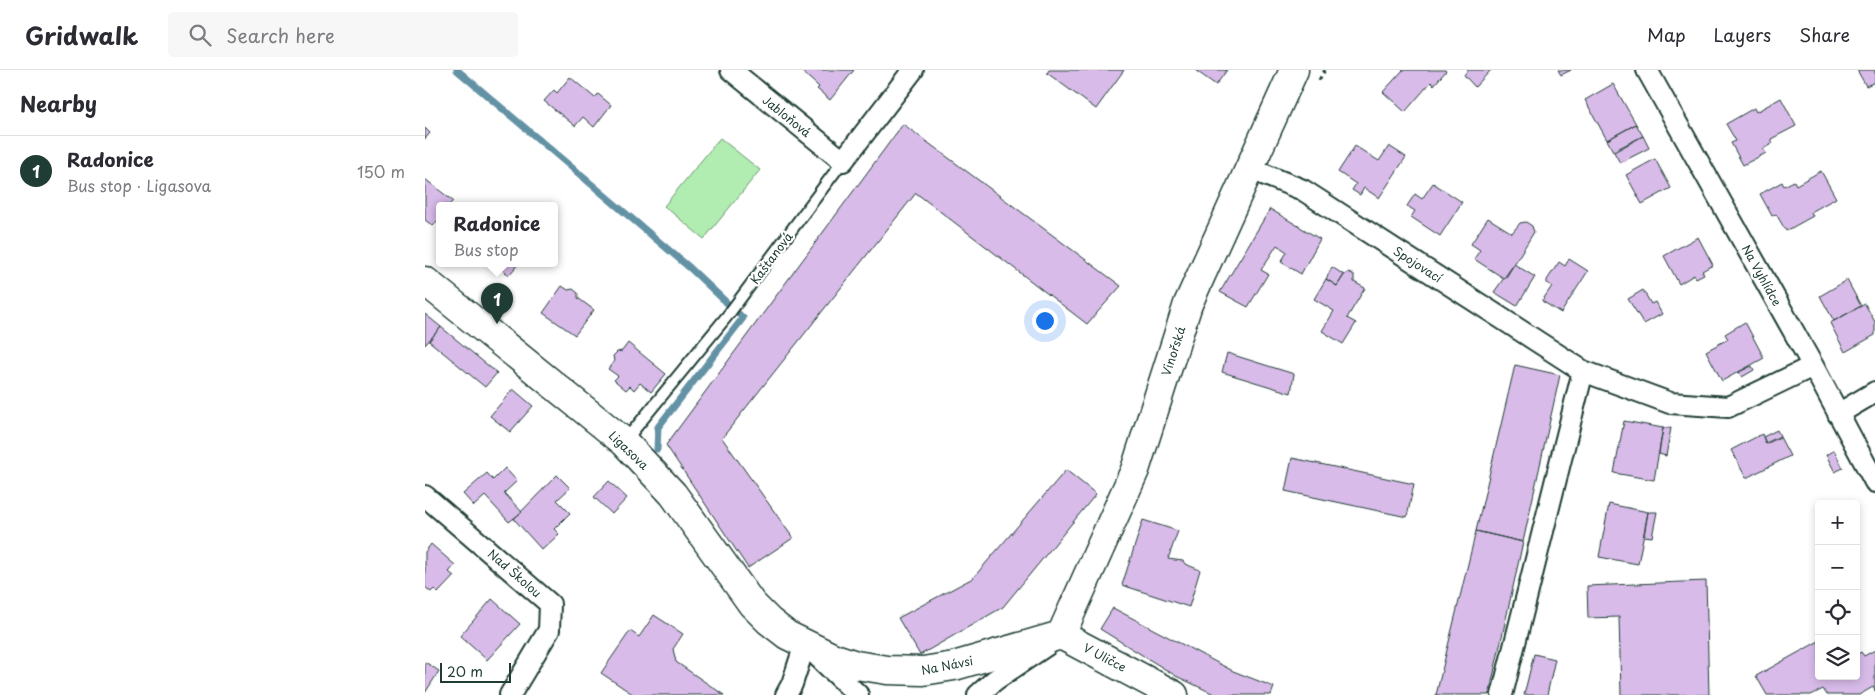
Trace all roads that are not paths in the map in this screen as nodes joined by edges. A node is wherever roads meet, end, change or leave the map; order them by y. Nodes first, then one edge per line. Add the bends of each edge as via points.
1 (731, 70) edge
2 (913, 70) edge
3 (1294, 70) edge
4 (1647, 70) edge
5 (843, 161) junction
6 (1248, 168) junction
7 (425, 281) edge
8 (1813, 366) junction
9 (1583, 371) junction
10 (1875, 392) edge
11 (1838, 414) junction
12 (624, 442) junction
13 (1875, 482) edge
14 (425, 496) edge
15 (1061, 635) junction
16 (805, 644) junction
17 (510, 695) edge
18 (785, 695) edge
19 (858, 695) edge
20 (979, 695) edge
21 (1173, 695) edge
22 (1502, 695) edge

1 - 5 street, Jabloňová
2 - 5 street, Kaštanová
3 - 6 street, Vinořská
4 - 8 street, Na Vyhlídce
5 - 12 lane, Kaštanová via 728,315
6 - 9 street, Spojovací via 1303,190
6 - 15 street, Vinořská via 1188,304 1135,470
7 - 12 street, Ligasova
8 - 9 street, Spojovací via 1728,407 1670,403
8 - 11 street, Na Vyhlídce
9 - 22 street
10 - 11 street
11 - 13 street, Na Vyhlídce
12 - 16 street, Ligasova via 673,494 752,604 769,621
14 - 17 street, Nad Školou via 550,604 549,630
15 - 16 street, Na Návsi via 954,666 923,671 856,665
15 - 20 street via 995,680
15 - 21 street, V Uličce
16 - 18 street via 792,684
16 - 19 street

